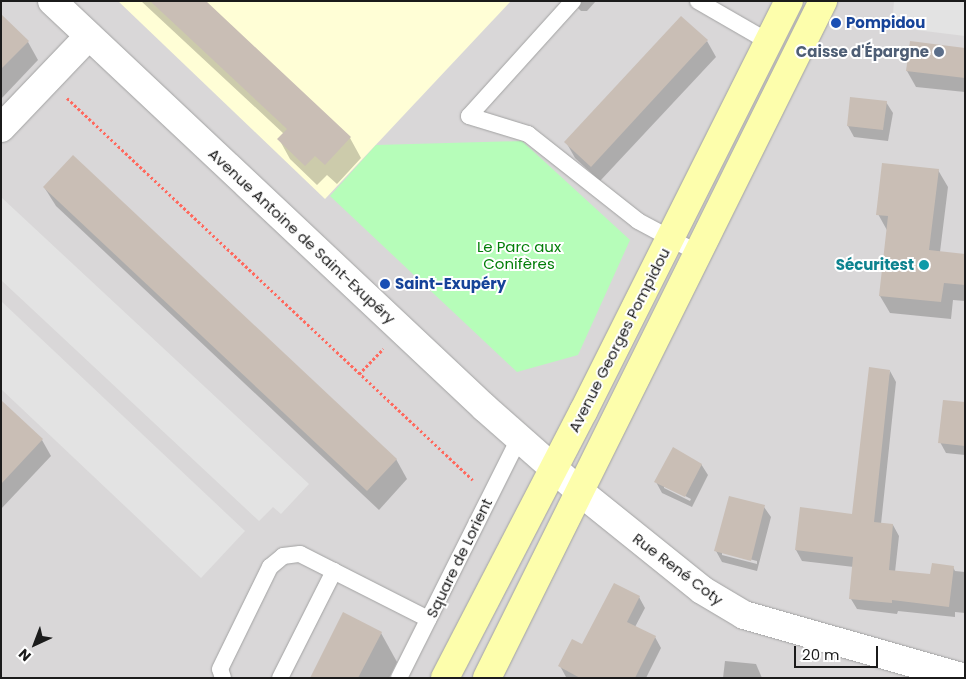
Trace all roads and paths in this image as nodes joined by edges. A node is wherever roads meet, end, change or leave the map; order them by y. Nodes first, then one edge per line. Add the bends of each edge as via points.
1 (52, 1) edge
2 (573, 1) edge
3 (698, 1) edge
4 (789, 1) edge
5 (823, 1) edge
6 (90, 36) junction
7 (769, 42) junction
8 (47, 79) junction
9 (1, 128) edge
10 (669, 240) junction
11 (696, 252) junction
12 (519, 438) junction
13 (554, 468) junction
14 (579, 491) junction
15 (490, 496) junction
16 (334, 571) junction
17 (428, 619) junction
18 (487, 677) edge
19 (223, 678) edge
20 (280, 678) edge
21 (399, 678) edge
22 (445, 678) edge
23 (965, 678) edge

1 - 6 street, Avenue Antoine de Saint-Exupéry
2 - 10 lane via 469,116 528,134 638,221
3 - 7 lane
4 - 7 main road, Avenue Georges Pompidou
5 - 11 main road, Avenue Georges Pompidou
6 - 8 street
6 - 12 street, Avenue Antoine de Saint-Exupéry
7 - 10 main road, Avenue Georges Pompidou
8 - 9 street
8 - 15 path
10 - 11 lane
10 - 13 main road, Avenue Georges Pompidou
11 - 14 main road, Avenue Georges Pompidou
12 - 13 street, Avenue Antoine de Saint-Exupéry
12 - 15 lane, Square de Lorient
13 - 14 street, Rue René Coty
13 - 18 main road via 535,551 484,652
13 - 22 main road, Avenue Georges Pompidou
14 - 18 main road, Avenue Georges Pompidou
14 - 23 street, Rue René Coty via 702,590 744,615
15 - 17 lane, Square de Lorient
16 - 17 lane
16 - 19 lane via 300,554 283,556 270,567 220,670
16 - 20 lane
17 - 21 lane, Square de Lorient

